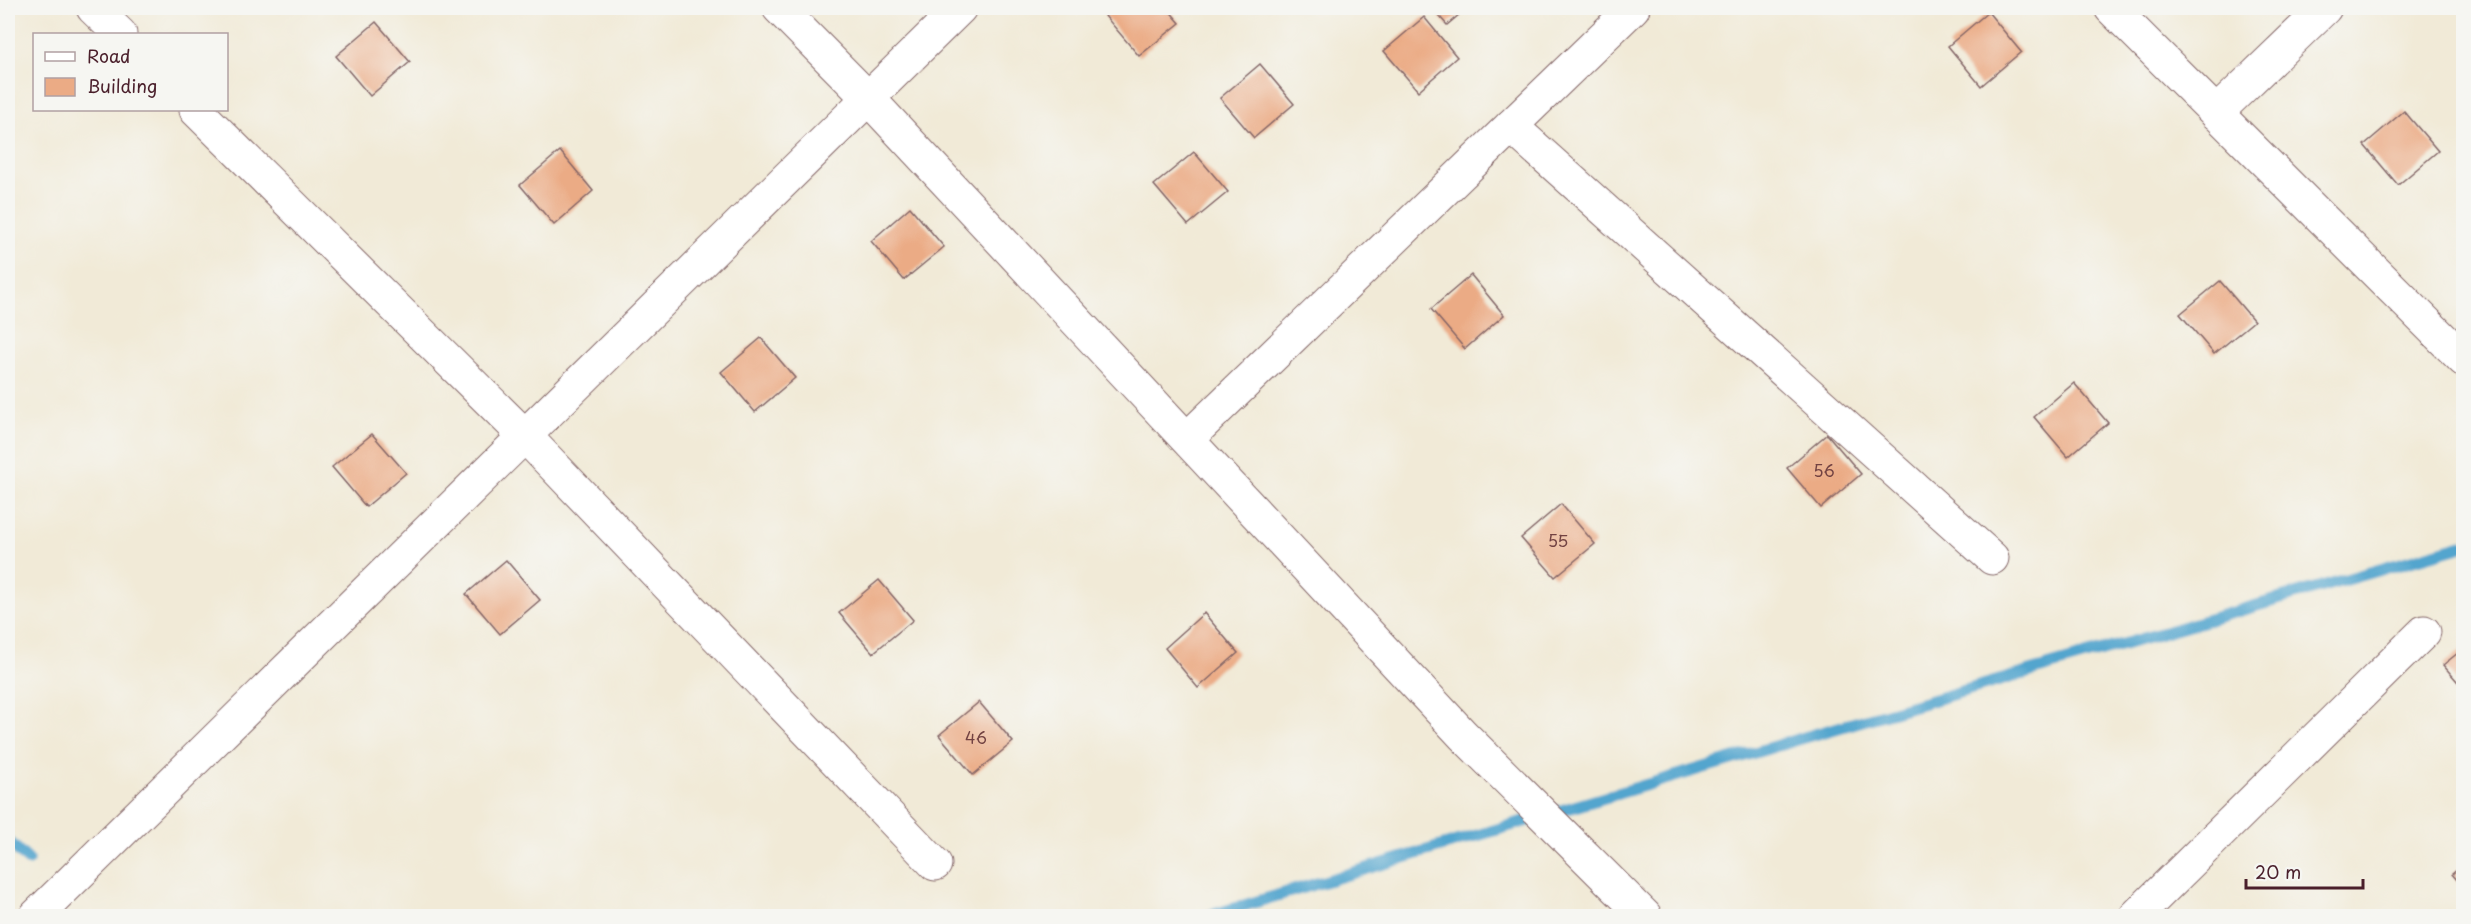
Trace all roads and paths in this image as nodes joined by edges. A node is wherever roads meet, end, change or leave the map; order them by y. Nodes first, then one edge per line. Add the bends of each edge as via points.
1 (93, 8) edge
2 (779, 8) edge
3 (960, 8) edge
4 (1633, 8) edge
5 (2111, 8) edge
6 (2325, 8) edge
7 (119, 33) edge
8 (868, 98) junction
9 (197, 111) edge
10 (2216, 113) junction
11 (1511, 126) junction
12 (2463, 360) edge
13 (525, 436) junction
14 (1187, 439) junction
15 (1992, 558) dead end
16 (2424, 632) dead end
17 (934, 864) dead end
18 (36, 916) edge
19 (1645, 916) edge
20 (2136, 916) edge

1 - 7 lane
2 - 8 lane
3 - 8 lane
4 - 11 lane
5 - 10 lane
6 - 10 lane
8 - 13 lane
8 - 14 lane
9 - 13 lane
10 - 12 lane
11 - 14 lane
11 - 15 lane
13 - 17 lane
13 - 18 lane
14 - 19 lane via 1463,735
16 - 20 lane

